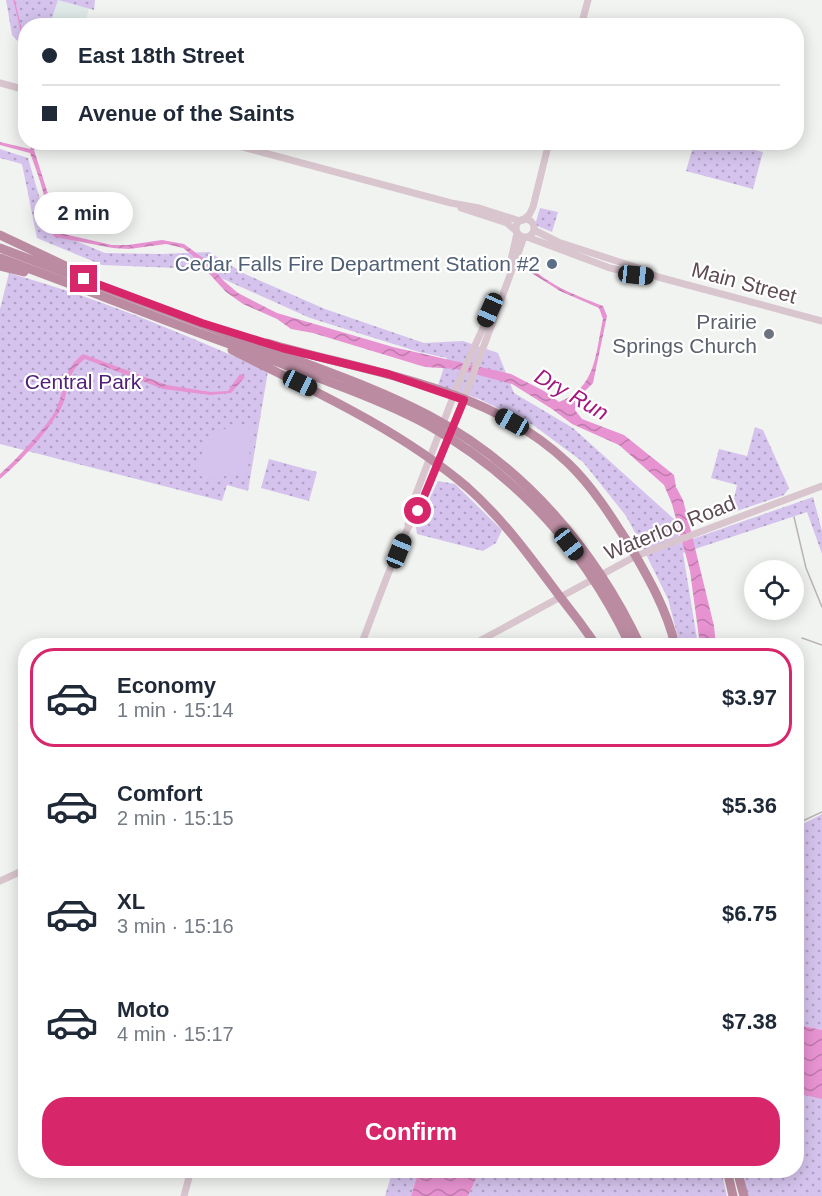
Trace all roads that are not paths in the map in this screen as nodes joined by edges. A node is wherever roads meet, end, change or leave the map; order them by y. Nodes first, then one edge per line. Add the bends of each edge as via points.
1 (588, 0) edge
2 (583, 18) edge
3 (0, 83) edge
4 (18, 88) edge
5 (254, 150) edge
6 (547, 150) edge
7 (540, 185) junction
8 (451, 203) junction
9 (521, 220) junction
10 (534, 228) junction
11 (521, 235) junction
12 (2, 236) edge
13 (0, 248) edge
14 (0, 258) edge
15 (28, 262) junction
16 (0, 266) edge
17 (658, 277) junction
18 (822, 321) edge
19 (202, 323) junction
20 (189, 329) junction
21 (453, 396) junction
22 (464, 400) junction
23 (427, 420) junction
24 (429, 460) junction
25 (438, 466) junction
26 (822, 486) edge
27 (407, 531) junction
28 (636, 556) junction
29 (609, 594) junction
30 (560, 596) junction
31 (364, 638) edge
32 (485, 638) edge
33 (591, 638) edge
34 (627, 638) edge
35 (636, 638) edge
36 (673, 638) edge
37 (18, 873) edge
38 (0, 881) edge
39 (188, 1178) edge
40 (729, 1178) edge
41 (739, 1178) edge
42 (184, 1196) edge
43 (733, 1196) edge
44 (744, 1196) edge

1 - 2 main road
3 - 4 main road
5 - 8 main road, Main Street
6 - 7 main road
7 - 9 main road via 529,215
7 - 10 main road
8 - 9 main road, Main Street
8 - 11 main road, Main Street via 507,223
9 - 10 main road via 529,220
9 - 11 main road via 516,226
10 - 11 main road via 531,235
10 - 17 main road, Main Street via 558,242
11 - 17 main road, Main Street via 610,268
11 - 21 main road
11 - 22 main road
12 - 15 highway
13 - 15 highway
14 - 15 highway
15 - 16 highway
15 - 19 highway
15 - 20 highway via 63,286 102,296
17 - 18 main road, Main Street
19 - 21 highway
19 - 23 highway via 386,395
20 - 23 highway
20 - 24 highway via 319,392
21 - 22 highway
21 - 24 main road
22 - 25 main road
22 - 28 highway via 526,430 567,462 604,506
23 - 29 highway via 466,443 526,497 584,557
24 - 25 highway
24 - 27 main road via 411,507
25 - 27 main road
25 - 30 highway via 492,511
26 - 28 main road, Waterloo Road
27 - 31 main road
28 - 30 main road, Waterloo Road
28 - 36 highway
29 - 34 highway
29 - 35 highway
30 - 32 main road, Waterloo Road
30 - 33 highway
37 - 38 main road
39 - 42 main road
40 - 43 highway
41 - 44 highway

